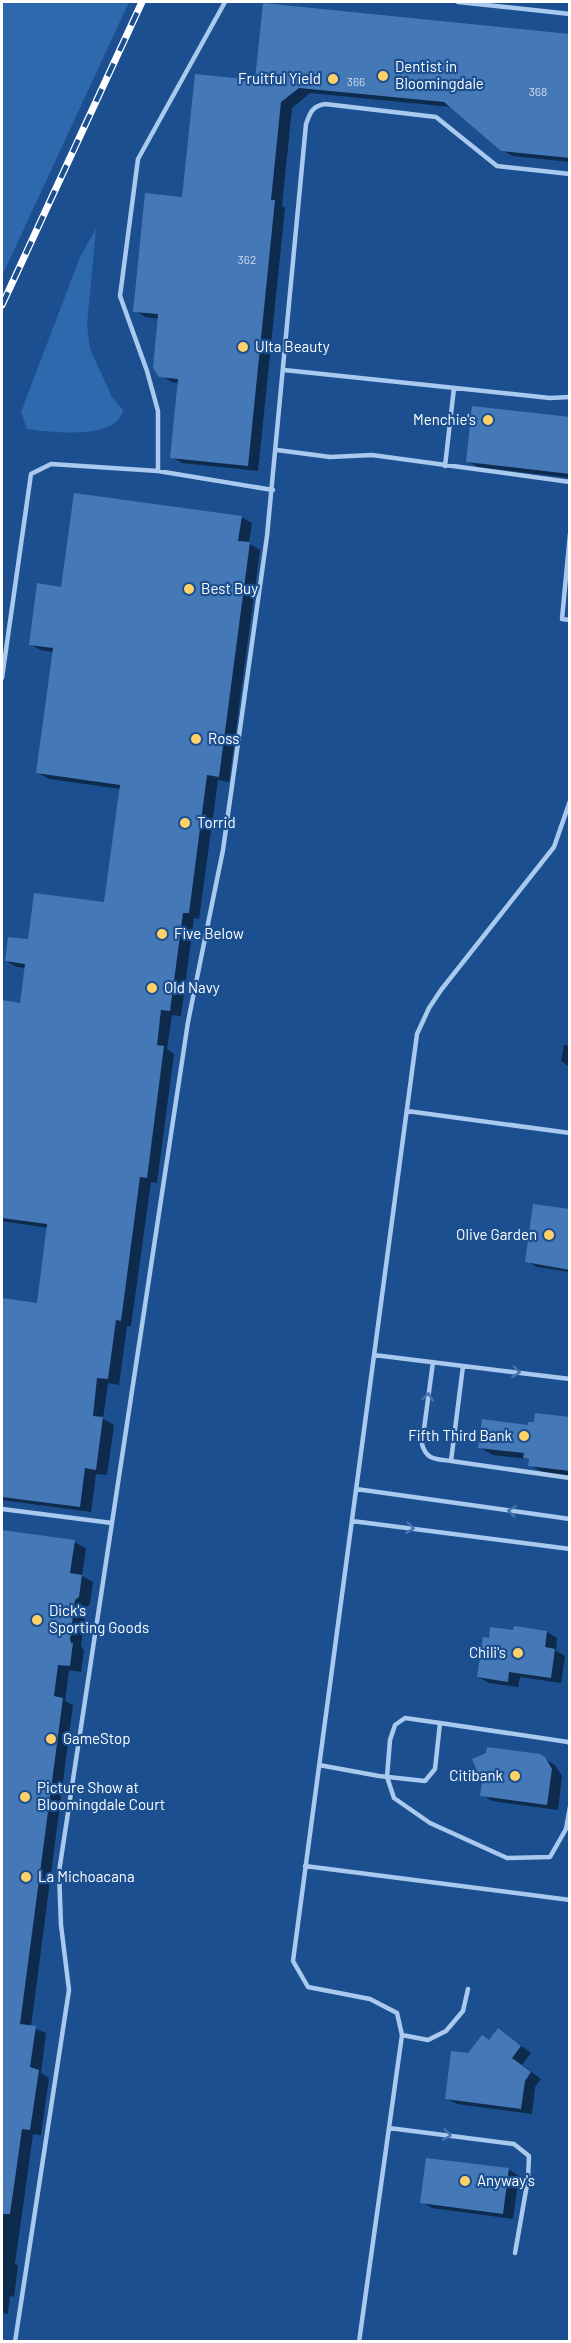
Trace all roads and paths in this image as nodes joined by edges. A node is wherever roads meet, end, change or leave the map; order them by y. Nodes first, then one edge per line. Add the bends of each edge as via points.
1 (225, 2) edge
2 (458, 2) edge
3 (570, 14) edge
4 (570, 174) edge
5 (284, 370) junction
6 (454, 388) junction
7 (570, 397) edge
8 (277, 450) junction
9 (445, 466) junction
10 (158, 471) junction
11 (570, 482) edge
12 (273, 490) junction
13 (570, 534) edge
14 (570, 620) edge
15 (2, 678) edge
16 (570, 801) edge
17 (407, 1111) junction
18 (570, 1133) edge
19 (374, 1355) junction
20 (433, 1362) junction
21 (463, 1366) junction
22 (570, 1379) edge
23 (451, 1461) junction
24 (570, 1478) edge
25 (356, 1489) junction
26 (2, 1509) edge
27 (570, 1519) edge
28 (352, 1521) junction
29 (112, 1523) junction
30 (570, 1549) edge
31 (440, 1723) junction
32 (570, 1744) edge
33 (319, 1765) junction
34 (387, 1777) junction
35 (570, 1807) edge
36 (305, 1866) junction
37 (570, 1900) edge
38 (468, 1989) dead end
39 (402, 2035) junction
40 (389, 2128) junction
41 (515, 2253) dead end
42 (15, 2342) edge
43 (359, 2342) edge

1 - 10 lane via 138,159 120,296 158,411
2 - 3 lane
4 - 5 lane via 497,166 436,117 316,106 306,124
5 - 6 lane
5 - 8 lane
6 - 7 lane
6 - 9 lane
8 - 9 lane via 330,457 372,455
8 - 12 lane
9 - 11 lane
10 - 12 lane
10 - 15 lane via 51,464 31,474
12 - 29 lane via 223,850 188,1022
13 - 14 lane via 562,619
16 - 17 lane via 554,847 429,1008 417,1034
17 - 18 lane
17 - 19 lane
19 - 20 lane
19 - 25 lane
20 - 21 lane
23 -> 20 lane via 430,1458 422,1444
21 -> 22 lane
21 - 23 lane
23 - 24 lane
27 -> 25 lane
25 - 28 lane
26 - 29 lane
28 -> 30 lane
28 - 33 lane
29 - 42 lane via 59,1872 69,1990
31 - 32 lane
31 - 34 lane via 435,1769 425,1780
31 - 34 lane via 405,1719 396,1725 390,1740
33 - 34 lane
33 - 36 lane
34 - 35 lane via 394,1798 430,1823 507,1858 550,1857 566,1829
36 - 37 lane
36 - 39 lane via 293,1960 308,1987 370,1999 397,2013
38 - 39 lane via 463,2012 446,2031 428,2040
39 - 40 lane
40 -> 41 lane via 514,2144 529,2156
40 - 43 lane

